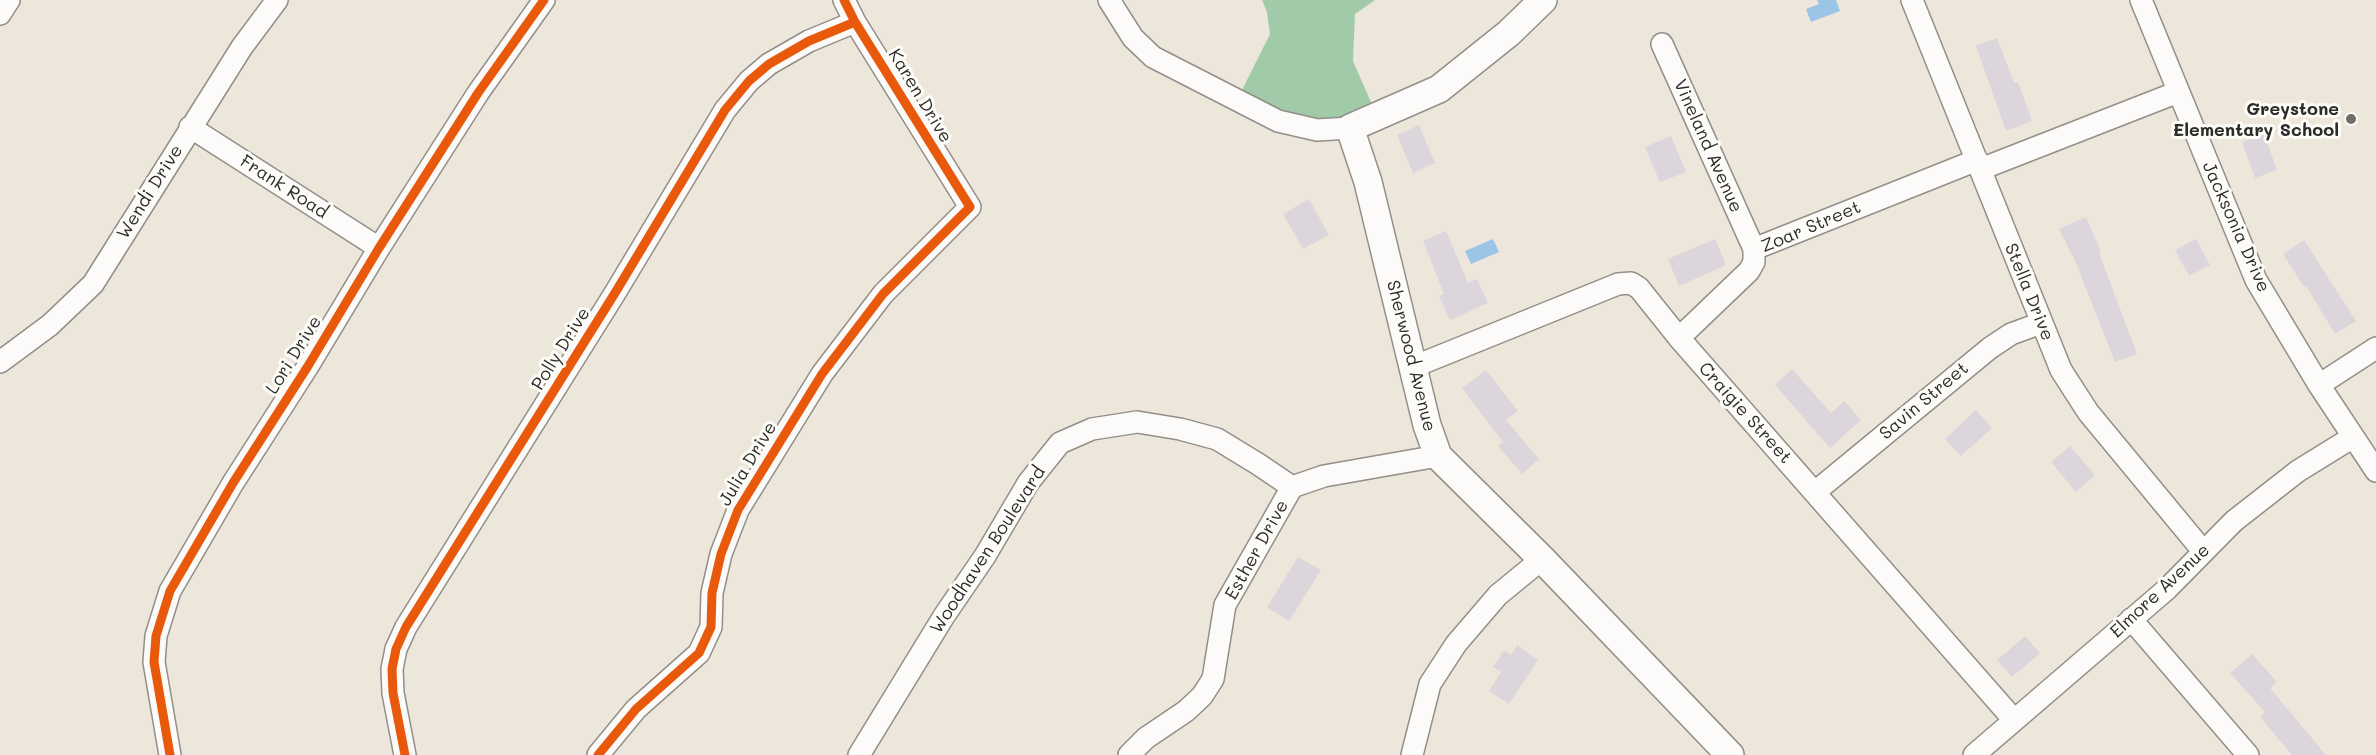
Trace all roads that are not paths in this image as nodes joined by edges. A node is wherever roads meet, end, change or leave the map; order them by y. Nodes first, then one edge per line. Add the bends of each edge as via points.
1 (9, 0) edge
2 (277, 0) edge
3 (544, 0) edge
4 (844, 0) edge
5 (1109, 0) edge
6 (1544, 0) edge
7 (1912, 0) edge
8 (2141, 0) edge
9 (0, 14) edge
10 (855, 22) junction
11 (1662, 44) dead end
12 (2178, 92) junction
13 (190, 127) junction
14 (1350, 128) junction
15 (1979, 164) junction
16 (970, 207) joint
17 (379, 248) junction
18 (1754, 249) junction
19 (2041, 323) junction
20 (1679, 338) junction
21 (2376, 348) edge
22 (0, 362) edge
23 (1413, 367) junction
24 (2319, 385) junction
25 (2353, 437) junction
26 (1438, 456) junction
27 (2376, 471) edge
28 (1292, 487) junction
29 (1815, 492) junction
30 (2203, 552) junction
31 (1542, 559) junction
32 (2131, 619) junction
33 (2014, 720) junction
34 (1726, 754) edge
35 (170, 755) edge
36 (405, 755) edge
37 (598, 755) edge
38 (859, 755) edge
39 (1129, 755) edge
40 (1412, 755) edge
41 (1974, 755) edge
42 (2248, 755) edge

1 - 9 street
2 - 13 street, Wendi Drive
3 - 17 street, Lori Drive via 478,93
4 - 10 street, Karen Drive
5 - 14 street via 1133,38 1153,57 1278,121 1317,130
6 - 14 street via 1439,90
7 - 15 street, Stella Drive
8 - 12 street, Jacksonia Drive
10 - 16 street, Karen Drive
10 - 36 street, Polly Drive via 809,41 769,64 748,81 725,110 411,618 396,649 392,669
11 - 18 street, Vineland Avenue
12 - 15 street, Zoar Street
12 - 24 street, Jacksonia Drive via 2256,280
13 - 17 street, Frank Road
13 - 22 street, Wendi Drive via 93,284 50,325
14 - 23 street, Sherwood Avenue via 1368,182
15 - 18 street, Zoar Street
15 - 19 street, Stella Drive
16 - 37 street, Julia Drive via 883,294 822,374 738,510 721,554 712,593 711,627 699,653 636,709
17 - 35 street, Lori Drive via 170,591 156,636 154,662
18 - 20 street, Zoar Street via 1749,271
19 - 29 street, Savin Street via 2011,334 1990,348
19 - 30 street, Stella Drive via 2077,397
20 - 23 street, Craigie Street via 1639,288 1631,283 1618,284
20 - 29 street, Craigie Street
21 - 24 street
23 - 26 street, Sherwood Avenue via 1426,425
24 - 25 street, Jacksonia Drive
25 - 27 street, Jacksonia Drive
25 - 30 street, Elmore Avenue via 2298,471 2234,521
26 - 28 street via 1324,476
26 - 31 street, Sherwood Avenue
28 - 38 street, Woodhaven Boulevard via 1216,439 1180,429 1137,422 1092,429 1060,443 1028,483
28 - 39 street, Esther Drive via 1226,605 1214,679 1203,696
29 - 33 street, Craigie Street
30 - 32 street, Elmore Avenue
31 - 34 street, Sherwood Avenue
31 - 40 street via 1498,595 1456,644 1430,684
32 - 33 street, Elmore Avenue
32 - 42 street
33 - 41 street, Elmore Avenue

